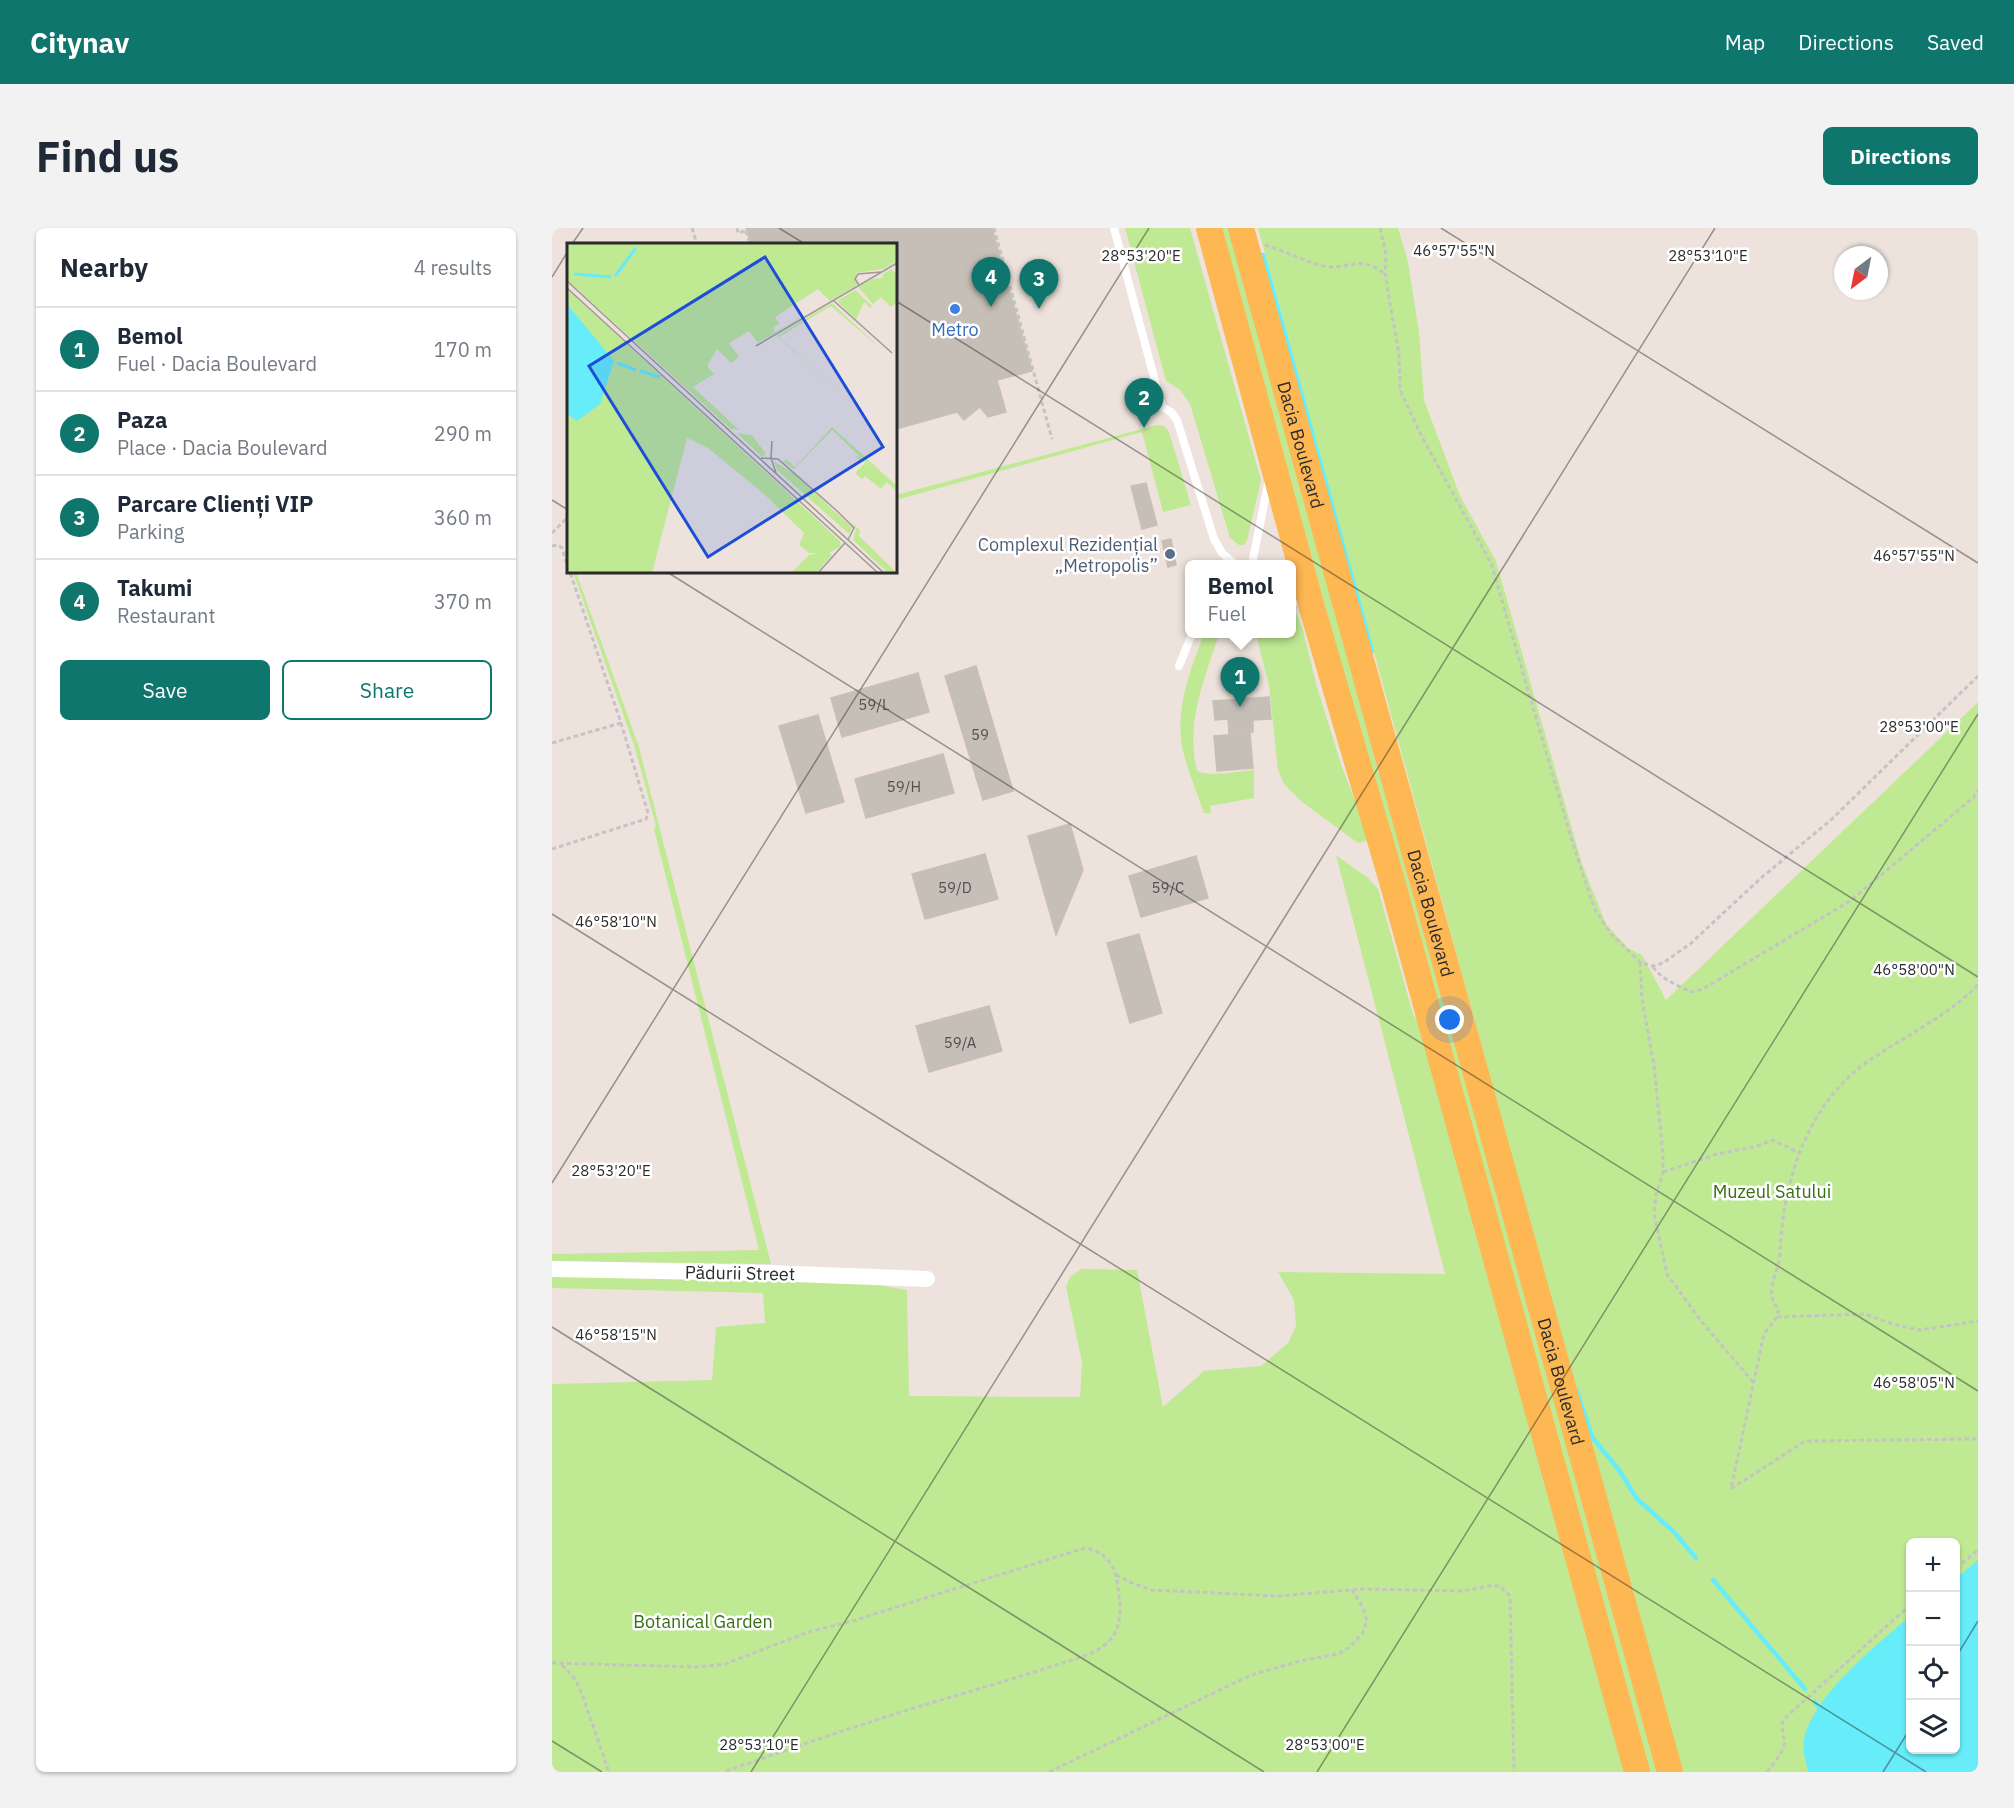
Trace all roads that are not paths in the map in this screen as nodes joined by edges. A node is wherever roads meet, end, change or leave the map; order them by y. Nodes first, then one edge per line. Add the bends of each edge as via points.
1 (1114, 228) edge
2 (1209, 228) edge
3 (1243, 238) edge
4 (1272, 461) junction
5 (1230, 560) edge
6 (1253, 560) edge
7 (1293, 560) edge
8 (1296, 574) edge
9 (1302, 602) edge
10 (1190, 638) edge
11 (1179, 666) dead end
12 (552, 1269) edge
13 (927, 1279) dead end
14 (1637, 1772) edge
15 (1670, 1772) edge

1 - 5 lane via 1162,407 1177,420 1214,539
2 - 4 main road, Dacia Boulevard
3 - 15 main road, Dacia Boulevard
4 - 6 lane
4 - 7 main road, Dacia Boulevard
8 - 9 main road, Dacia Boulevard
9 - 14 main road, Dacia Boulevard via 1392,881
10 - 11 lane
12 - 13 street, Pădurii Street

